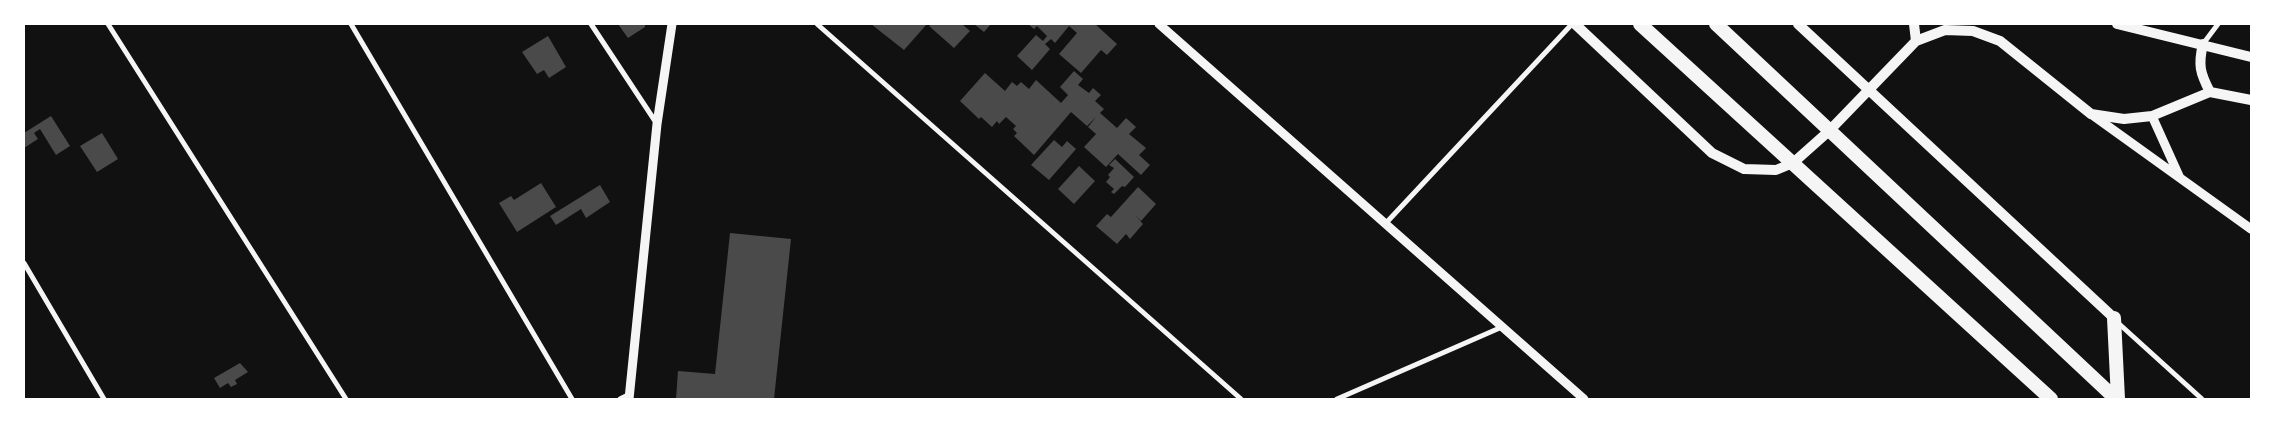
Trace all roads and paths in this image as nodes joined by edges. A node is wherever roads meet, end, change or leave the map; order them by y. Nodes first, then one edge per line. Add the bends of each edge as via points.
1 (108, 24) edge
2 (351, 24) edge
3 (591, 24) edge
4 (672, 24) edge
5 (817, 24) edge
6 (1159, 24) edge
7 (1574, 24) edge
8 (1640, 24) edge
9 (1716, 24) edge
10 (1798, 24) edge
11 (1914, 24) edge
12 (2117, 24) edge
13 (2218, 24) edge
14 (1916, 41) junction
15 (2203, 44) junction
16 (2251, 57) edge
17 (1869, 89) junction
18 (2210, 92) junction
19 (2251, 100) edge
20 (2091, 114) junction
21 (2152, 116) junction
22 (657, 124) junction
23 (1829, 131) junction
24 (1793, 163) junction
25 (2180, 179) junction
26 (1386, 223) junction
27 (2251, 229) edge
28 (24, 263) edge
29 (2114, 318) junction
30 (1503, 327) junction
31 (630, 397) edge
32 (104, 399) edge
33 (346, 399) edge
34 (572, 399) edge
35 (620, 399) edge
36 (1240, 399) edge
37 (1338, 399) edge
38 (1584, 399) edge
39 (2051, 399) edge
40 (2117, 399) edge
41 (2202, 399) edge

1 - 33 street
2 - 34 street
3 - 22 street
4 - 22 street
5 - 36 street
6 - 26 street
7 - 24 main road via 1712,153 1744,169 1776,170
7 - 26 street
8 - 24 highway
9 - 23 highway
10 - 17 main road
11 - 14 main road
12 - 15 main road
13 - 15 street
14 - 17 main road
14 - 20 main road via 1945,30 1973,31 2000,41
15 - 16 main road
15 - 18 main road via 2200,72
17 - 23 main road
17 - 29 main road
18 - 19 main road
18 - 21 main road
20 - 21 main road via 2124,119
20 - 25 street
21 - 25 street
22 - 31 street
23 - 24 main road
23 - 40 highway
24 - 39 highway
25 - 27 street
26 - 30 street
28 - 32 street
29 - 40 highway
29 - 41 street
30 - 37 street
30 - 38 street
31 - 35 street

